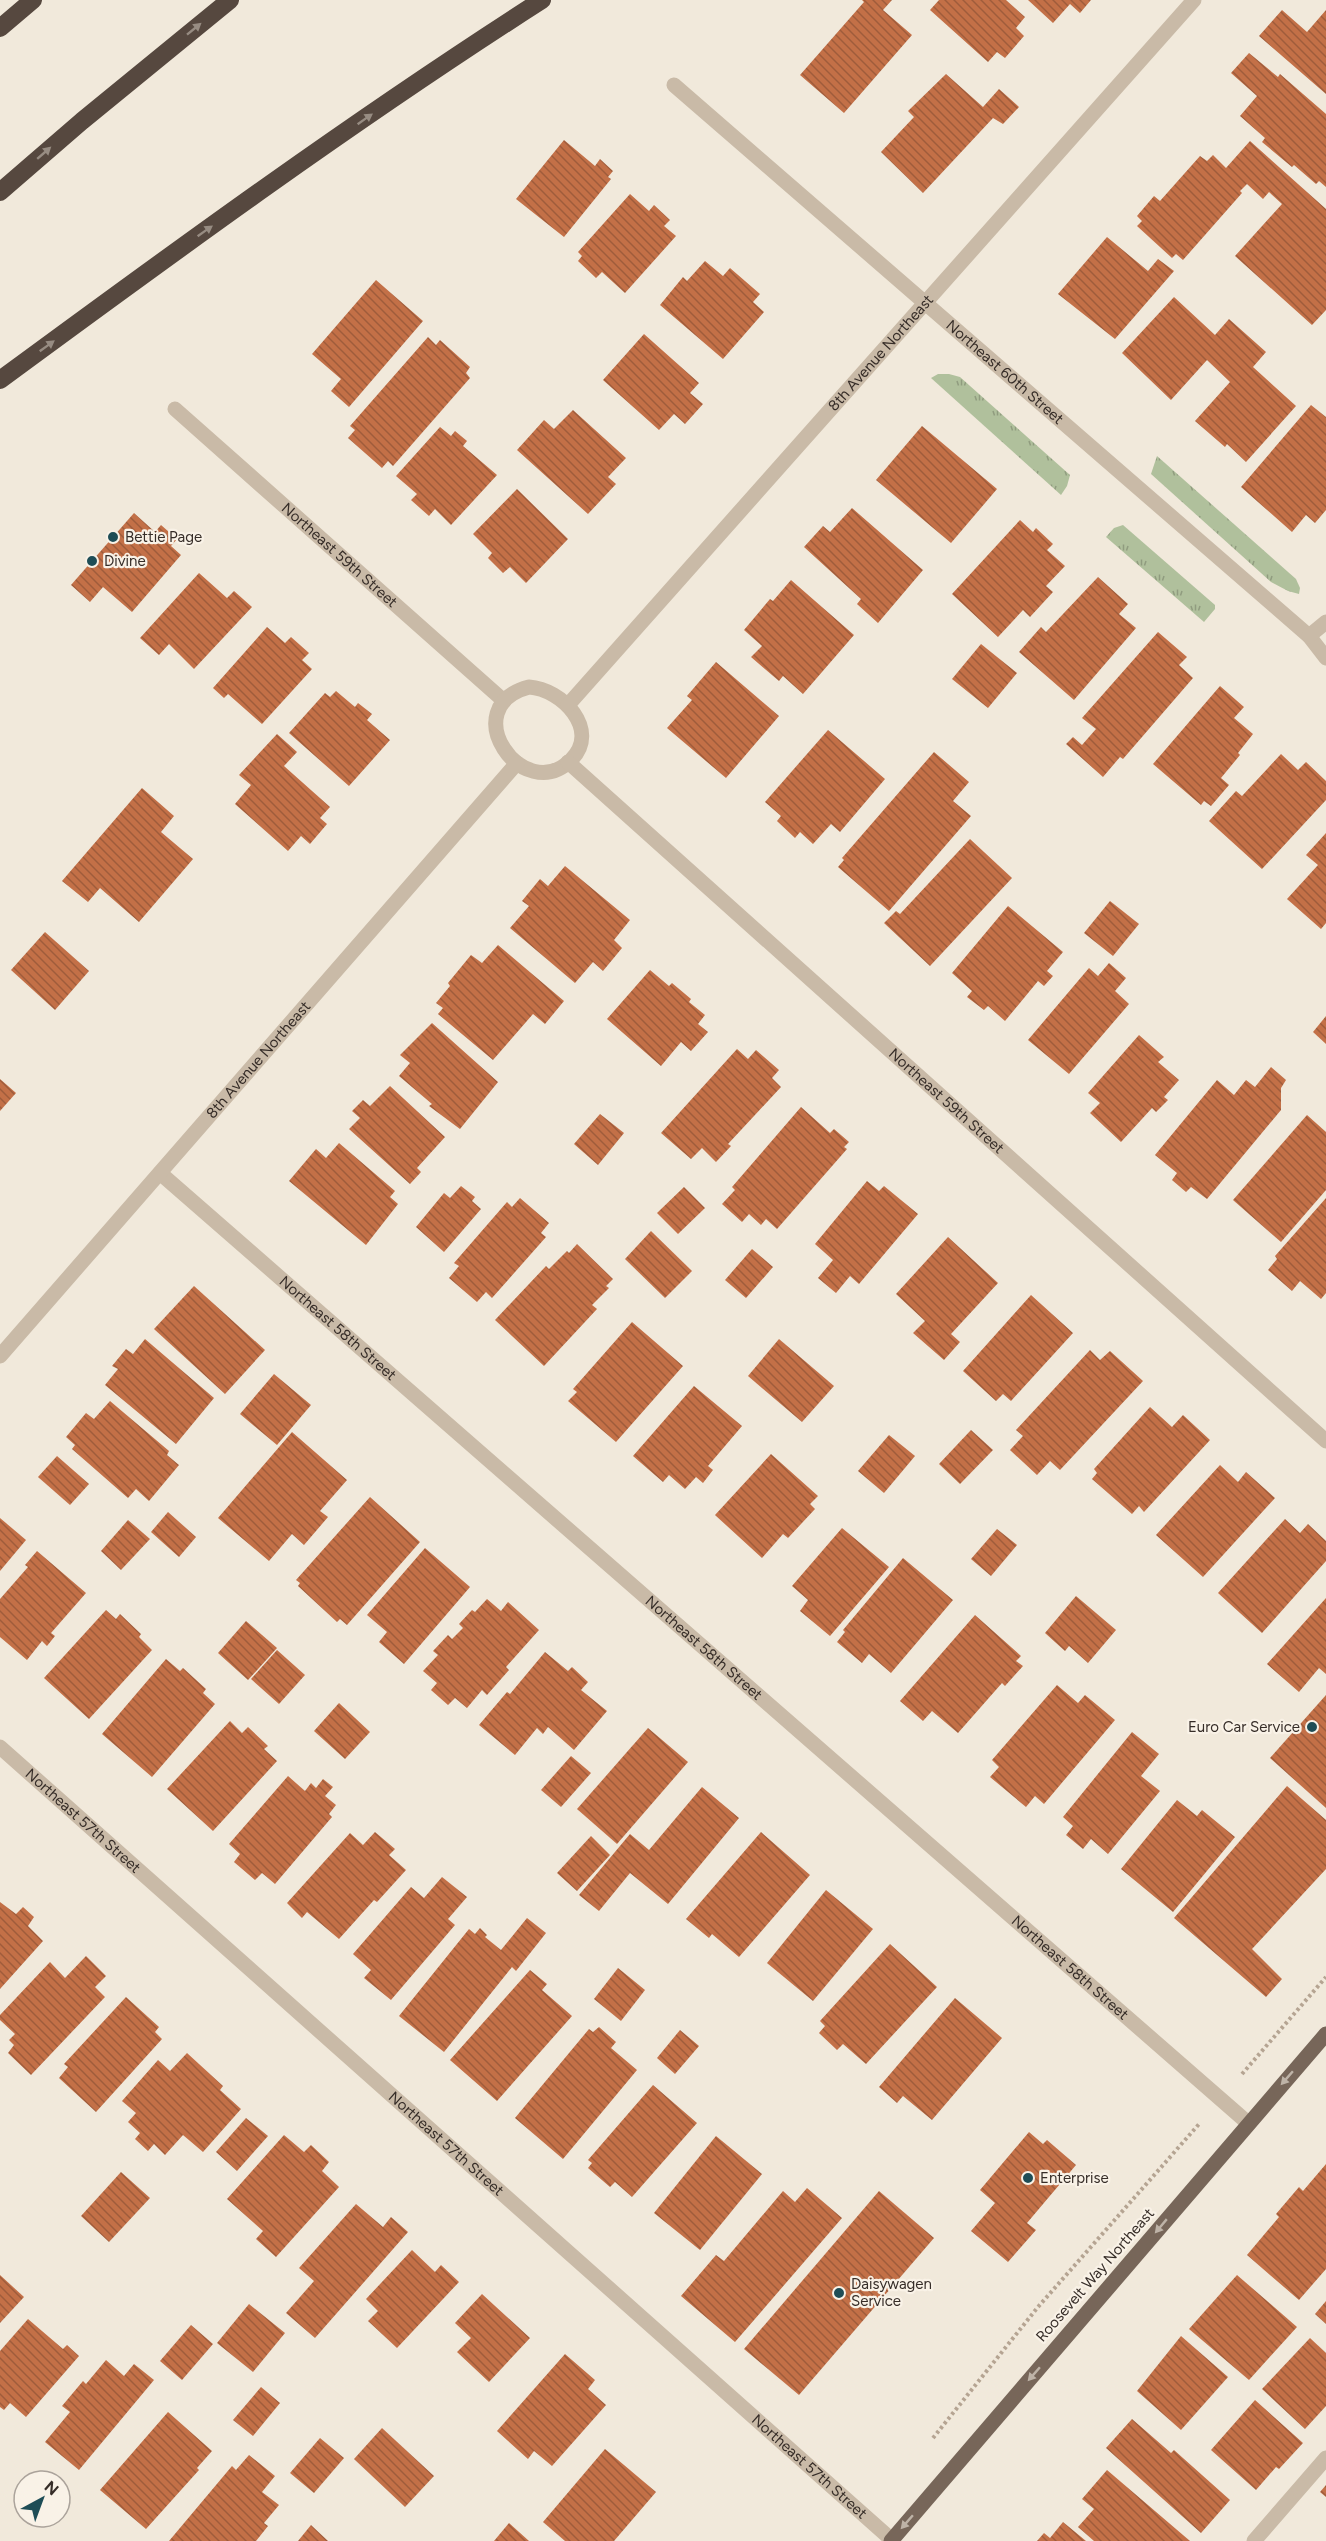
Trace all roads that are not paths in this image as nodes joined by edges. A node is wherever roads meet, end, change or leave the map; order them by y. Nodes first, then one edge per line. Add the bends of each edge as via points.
1 (33, 0) edge
2 (230, 0) edge
3 (542, 0) edge
4 (1194, 0) edge
5 (0, 28) edge
6 (674, 85) dead end
7 (0, 192) edge
8 (925, 304) junction
9 (0, 380) edge
10 (175, 409) dead end
11 (1326, 622) edge
12 (1309, 636) junction
13 (1326, 658) edge
14 (504, 701) junction
15 (567, 705) junction
16 (568, 762) junction
17 (517, 763) junction
18 (160, 1173) junction
19 (0, 1356) edge
20 (1326, 1441) edge
21 (0, 1746) edge
22 (1326, 2034) edge
23 (1248, 2123) junction
24 (1326, 2458) edge
25 (891, 2541) edge
26 (1254, 2541) edge

1 - 5 highway
7 -> 2 highway
9 -> 3 highway via 190,241 459,53
4 - 8 street, 8th Avenue Northeast
6 - 8 street, Northeast 60th Street
8 - 12 street, Northeast 60th Street
8 - 15 street, 8th Avenue Northeast
10 - 14 street, Northeast 59th Street
11 - 12 street
12 - 13 street, Northeast 60th Street
14 - 15 street via 529,687 541,688
14 - 17 street via 496,715 496,729 500,743
15 - 16 street via 573,710 581,733 579,748
16 - 17 street via 547,772 533,772
16 - 20 street, Northeast 59th Street
17 - 18 street, 8th Avenue Northeast
18 - 19 street, 8th Avenue Northeast
18 - 23 street, Northeast 58th Street
21 - 25 street, Northeast 57th Street
22 -> 23 main road, Roosevelt Way Northeast
23 -> 25 main road, Roosevelt Way Northeast
24 - 26 street

